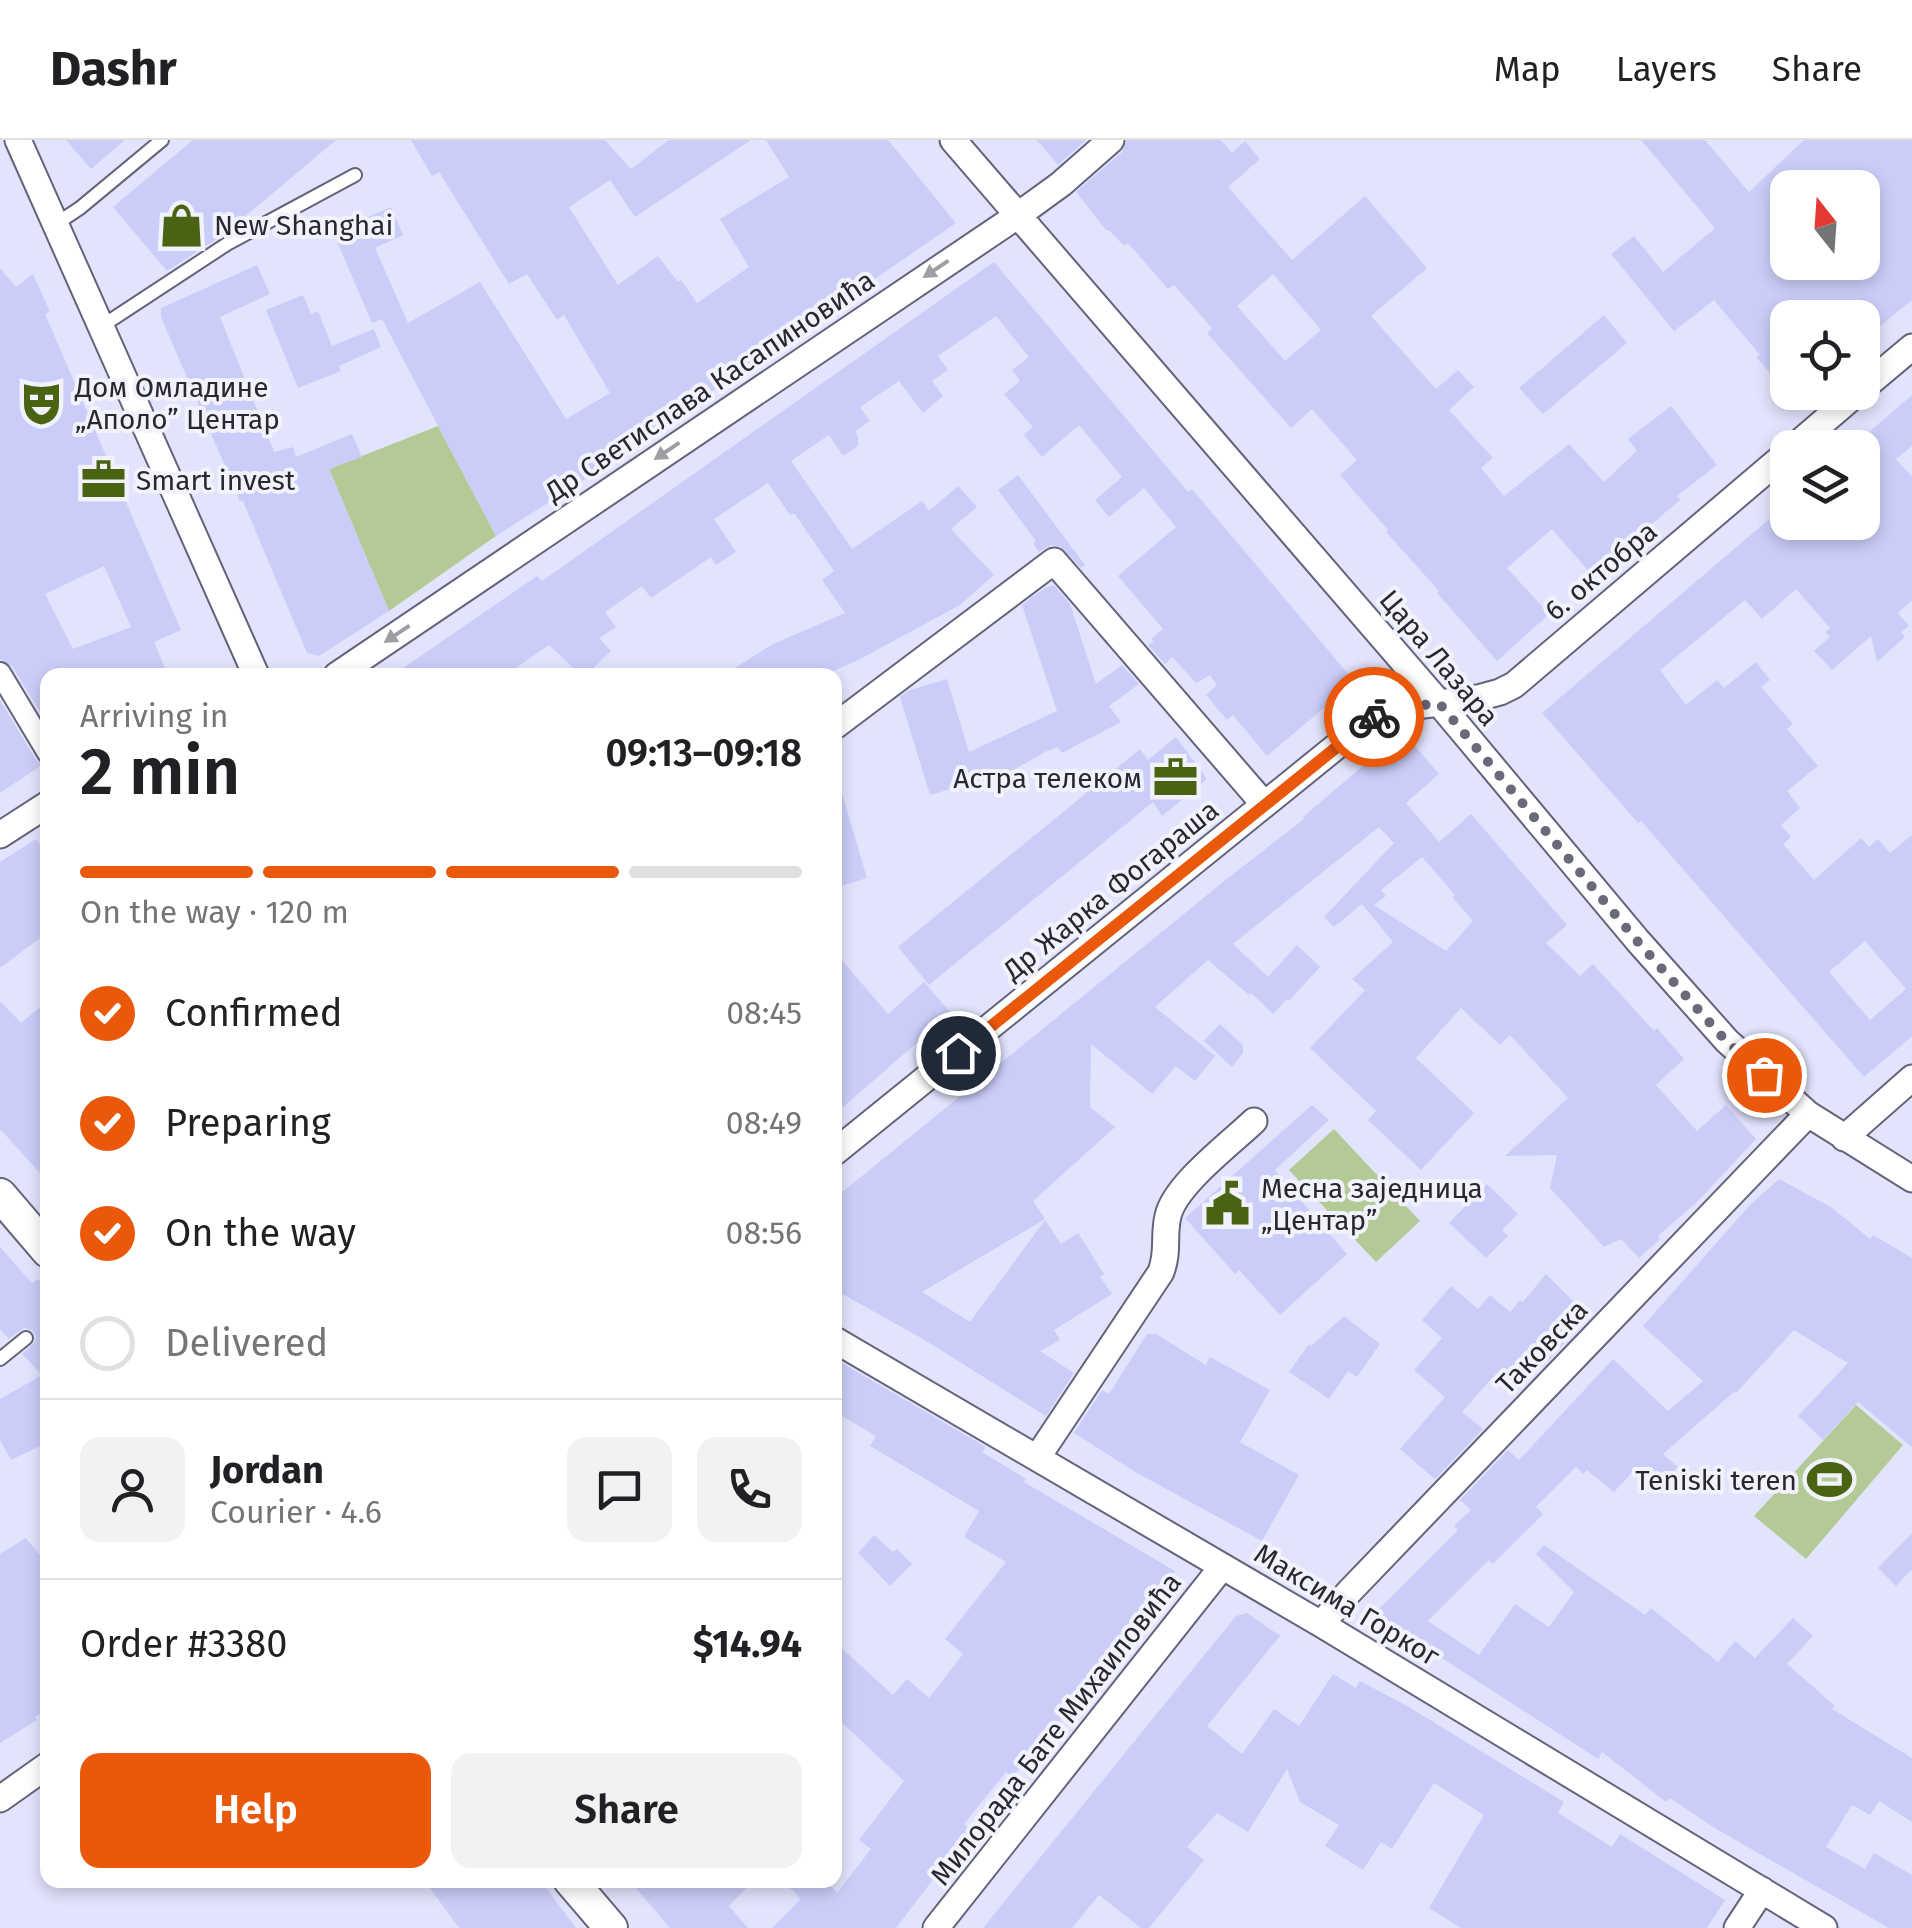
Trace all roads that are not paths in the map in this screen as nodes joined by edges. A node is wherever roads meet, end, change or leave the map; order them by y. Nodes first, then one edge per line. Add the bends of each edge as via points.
1 (18, 140) edge
2 (162, 140) edge
3 (952, 140) edge
4 (1111, 140) edge
5 (355, 176) dead end
6 (1018, 216) junction
7 (56, 224) junction
8 (102, 326) junction
9 (1912, 347) edge
10 (1880, 374) edge
11 (1838, 410) edge
12 (1815, 430) edge
13 (1770, 467) edge
14 (253, 668) edge
15 (346, 668) edge
16 (0, 673) edge
17 (1439, 703) junction
18 (842, 721) edge
19 (40, 740) edge
20 (1264, 804) junction
21 (40, 809) edge
22 (0, 835) edge
23 (1912, 1078) edge
24 (1808, 1114) junction
25 (1254, 1121) dead end
26 (1844, 1138) junction
27 (842, 1146) edge
28 (1912, 1179) edge
29 (0, 1194) edge
30 (40, 1242) edge
31 (26, 1338) dead end
32 (842, 1344) edge
33 (0, 1359) edge
34 (1037, 1458) junction
35 (1222, 1567) junction
36 (1321, 1624) junction
37 (40, 1771) edge
38 (0, 1799) edge
39 (577, 1888) edge
40 (1762, 1890) junction
41 (611, 1928) edge
42 (936, 1928) edge
43 (1737, 1928) edge
44 (1824, 1928) edge

1 - 7 street
2 - 7 lane
3 - 6 street, Цара Лазара
4 - 6 street, Др Светислава Касапиновића
5 - 8 lane via 227,244
6 -> 15 street, Др Светислава Касапиновића
6 - 17 street, Цара Лазара
7 - 8 street
8 - 14 street
9 - 10 street
11 - 12 street
13 - 17 street, 6. октобра via 1514,685
16 - 19 street
17 - 20 street, Др Жарка Фогараша via 1385,710
17 - 24 street, Цара Лазара via 1726,1041
18 - 20 street via 1054,561
20 - 27 street, Др Жарка Фогараша
21 - 22 street
23 - 26 street
24 - 26 street, Цара Лазара
24 - 36 street, Таковска
25 - 34 street via 1183,1186 1168,1216 1160,1272
26 - 28 street, Цара Лазара
29 - 30 street
31 - 33 lane
32 - 34 street, Максима Горког
34 - 35 street, Максима Горког
35 - 36 street, Максима Горког
35 - 42 street, Милорада Бате Михаиловића
36 - 40 street, Максима Горког
37 - 38 street
39 - 41 street
40 - 43 street
40 - 44 street, Максима Горког

